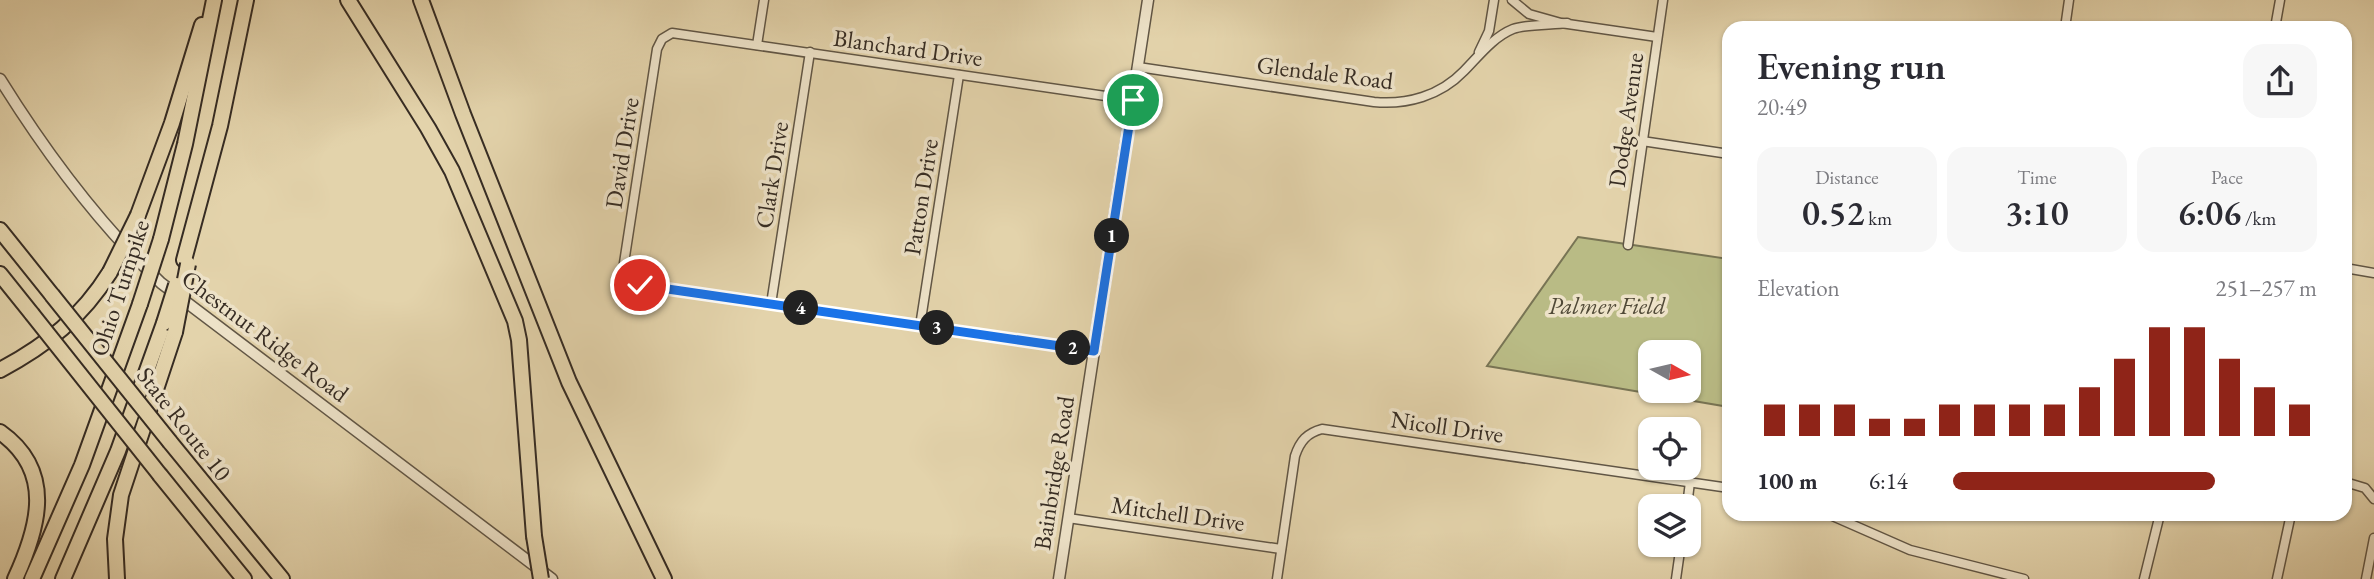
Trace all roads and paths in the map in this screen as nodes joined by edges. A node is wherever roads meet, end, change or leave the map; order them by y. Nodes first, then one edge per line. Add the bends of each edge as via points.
1 (209, 0) edge
2 (214, 0) edge
3 (246, 0) edge
4 (348, 0) edge
5 (421, 0) edge
6 (764, 0) edge
7 (1148, 0) edge
8 (1494, 0) edge
9 (1512, 0) edge
10 (1662, 0) edge
11 (2069, 0) edge
12 (2280, 0) edge
13 (2066, 21) edge
14 (2277, 21) edge
15 (1567, 23) junction
16 (679, 33) joint
17 (1657, 37) junction
18 (757, 45) junction
19 (810, 52) junction
20 (1477, 55) junction
21 (1138, 67) junction
22 (959, 75) junction
23 (0, 79) edge
24 (1133, 100) junction
25 (1642, 141) junction
26 (1722, 152) edge
27 (0, 230) edge
28 (1628, 245) dead end
29 (2352, 269) edge
30 (2374, 273) edge
31 (0, 274) edge
32 (771, 304) junction
33 (920, 326) junction
34 (169, 328) junction
35 (1094, 351) junction
36 (0, 370) edge
37 (0, 432) edge
38 (1690, 482) junction
39 (2352, 484) edge
40 (1722, 487) edge
41 (1688, 494) edge
42 (2374, 499) edge
43 (1068, 518) junction
44 (1845, 521) edge
45 (2158, 521) edge
46 (2289, 521) edge
47 (2374, 538) edge
48 (1281, 549) junction
49 (1679, 557) edge
50 (15, 579) edge
51 (32, 579) edge
52 (63, 579) edge
53 (117, 579) edge
54 (244, 579) edge
55 (282, 579) edge
56 (541, 579) edge
57 (552, 579) edge
58 (664, 579) edge
59 (1059, 579) edge
60 (1277, 579) edge
61 (1676, 579) edge
62 (2025, 579) edge
63 (2144, 579) edge
64 (2277, 579) edge
65 (2365, 579) edge

1 - 36 highway, bridge via 172,123 138,215 110,272 64,329
2 - 51 highway, Ohio Turnpike, bridge via 161,239 94,434
3 - 34 highway, Ohio Turnpike, bridge via 228,93
4 - 56 highway, bridge via 452,171 515,321
5 - 58 highway via 569,382
6 - 18 street
7 - 21 street, Bainbridge Road
8 - 20 street via 1489,31
9 - 15 street via 1529,14
10 - 17 street, Dodge Avenue
11 - 13 street
12 - 14 street
15 - 17 street
15 - 20 street, Glendale Road via 1514,29
16 - 18 street, Blanchard Drive
16 - 32 street, David Drive via 666,35 657,48 624,268 629,279 640,285
17 - 25 street, Dodge Avenue
18 - 19 street, Blanchard Drive
19 - 22 street, Blanchard Drive
19 - 32 street, Clark Drive
20 - 21 street, Glendale Road via 1459,76 1436,92 1392,103
21 - 24 street, Bainbridge Road
22 - 24 street, Blanchard Drive
22 - 33 street, Patton Drive
23 - 57 street, Chestnut Ridge Road via 81,194 161,283
24 - 35 street, Bainbridge Road
25 - 26 street
25 - 28 street, Dodge Avenue
27 - 55 highway, State Route 10, bridge
29 - 30 street
31 - 54 highway, State Route 10, bridge
32 - 33 street
33 - 35 street
34 - 52 highway, Ohio Turnpike
34 - 53 highway via 121,495 115,539
35 - 43 street, Bainbridge Road
37 - 50 highway via 26,460 38,499 34,530
38 - 40 street, Nicoll Drive
38 - 41 street
38 - 48 street, Nicoll Drive via 1322,429 1298,445
39 - 42 street via 2365,488
43 - 48 street, Mitchell Drive
43 - 59 street, Bainbridge Road
44 - 62 street via 1910,550
45 - 63 street
46 - 64 street
47 - 65 street
48 - 60 street, Nicoll Drive
49 - 61 street

